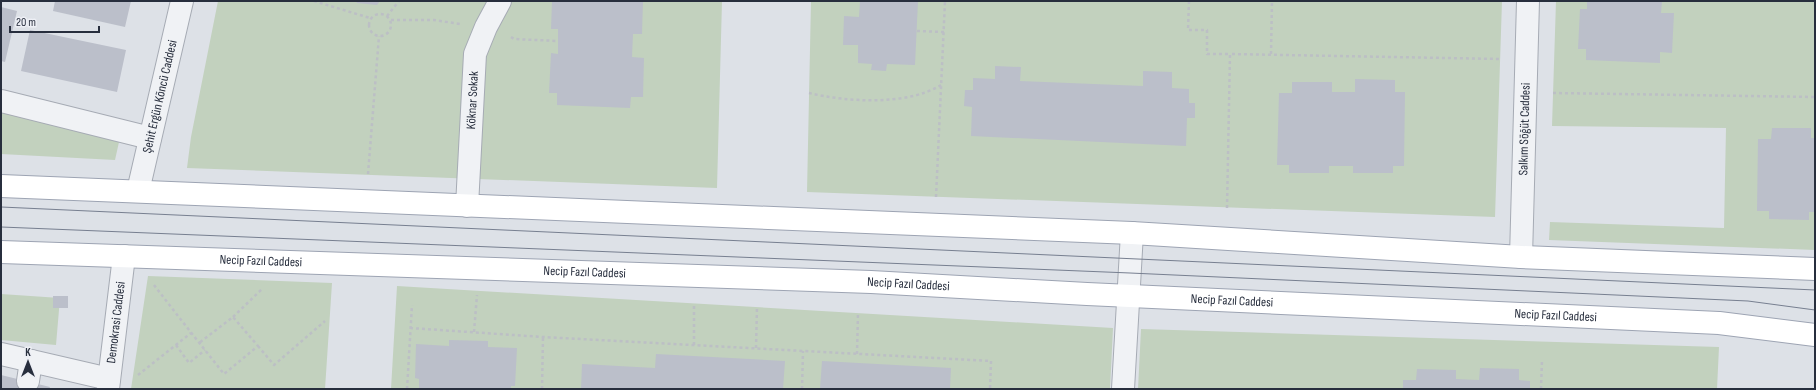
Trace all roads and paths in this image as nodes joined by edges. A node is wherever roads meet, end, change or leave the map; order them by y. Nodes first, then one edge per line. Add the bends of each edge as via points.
1 (182, 1) edge
2 (314, 1) edge
3 (399, 1) edge
4 (500, 1) edge
5 (945, 1) edge
6 (1189, 1) edge
7 (1272, 1) edge
8 (1528, 1) edge
9 (387, 16) junction
10 (370, 18) junction
11 (391, 20) junction
12 (486, 27) junction
13 (917, 31) dead end
14 (944, 32) junction
15 (379, 36) junction
16 (509, 36) dead end
17 (558, 41) dead end
18 (1230, 54) junction
19 (1271, 54) junction
20 (1500, 59) dead end
21 (941, 85) junction
22 (809, 93) dead end
23 (1553, 93) dead end
24 (1815, 97) edge
25 (1, 101) edge
26 (150, 138) junction
27 (368, 175) dead end
28 (1, 186) edge
29 (138, 191) junction
30 (936, 197) dead end
31 (467, 206) junction
32 (1227, 208) dead end
33 (1132, 233) junction
34 (1, 252) edge
35 (124, 256) junction
36 (1521, 257) junction
37 (1815, 269) edge
38 (153, 282) dead end
39 (265, 286) dead end
40 (477, 291) dead end
41 (1129, 296) junction
42 (694, 303) dead end
43 (412, 305) dead end
44 (757, 307) dead end
45 (858, 313) dead end
46 (233, 317) junction
47 (325, 321) dead end
48 (410, 328) junction
49 (474, 332) junction
50 (191, 333) junction
51 (1815, 335) edge
52 (543, 337) junction
53 (199, 343) junction
54 (176, 345) junction
55 (694, 345) junction
56 (258, 346) junction
57 (756, 348) junction
58 (205, 350) junction
59 (804, 351) junction
60 (1, 354) edge
61 (857, 354) junction
62 (1542, 360) dead end
63 (133, 378) dead end
64 (108, 384) edge
65 (407, 389) edge
66 (542, 389) edge
67 (802, 389) edge
68 (990, 389) edge
69 (1123, 389) edge
70 (1541, 389) edge

1 - 26 street, Şehit Ergün Köncü Caddesi
2 - 10 path
3 - 9 path
4 - 12 street, Köknar Sokak
5 - 14 path
6 - 18 path via 1188,30 1207,30 1207,54
7 - 19 path
8 - 36 street, Salkım Söğüt Caddesi
9 - 10 path via 376,14
9 - 11 path
10 - 15 path via 369,29
11 - 12 path via 434,20
11 - 15 path via 388,33
12 - 31 street, Köknar Sokak via 475,54
13 - 14 path
14 - 21 path
15 - 27 path
16 - 17 path via 514,39
18 - 19 path
18 - 32 path
19 - 20 path
21 - 22 path via 920,94 894,98 843,99
21 - 30 path
23 - 24 path
25 - 26 street
26 - 29 street, Şehit Ergün Köncü Caddesi
28 - 29 main road
29 - 31 main road
31 - 33 main road
33 - 36 main road
33 - 41 street
34 - 35 main road, Necip Fazıl Caddesi
35 - 41 main road, Necip Fazıl Caddesi via 871,282
35 - 64 street, Demokrasi Caddesi
36 - 37 main road
38 - 50 path
39 - 46 path
40 - 49 path
41 - 51 main road, Necip Fazıl Caddesi via 1719,322
41 - 69 street
42 - 55 path
43 - 48 path
44 - 57 path
45 - 61 path
46 - 53 path
46 - 56 path
47 - 56 path via 274,365
48 - 49 path
48 - 65 path
49 - 52 path
50 - 53 path
50 - 54 path
52 - 55 path
52 - 66 path
53 - 58 path
54 - 58 path via 189,363
54 - 63 path
55 - 57 path
56 - 58 path via 224,374
57 - 59 path
59 - 61 path
59 - 67 path
60 - 64 street via 30,371
61 - 68 path via 991,361
62 - 70 path

